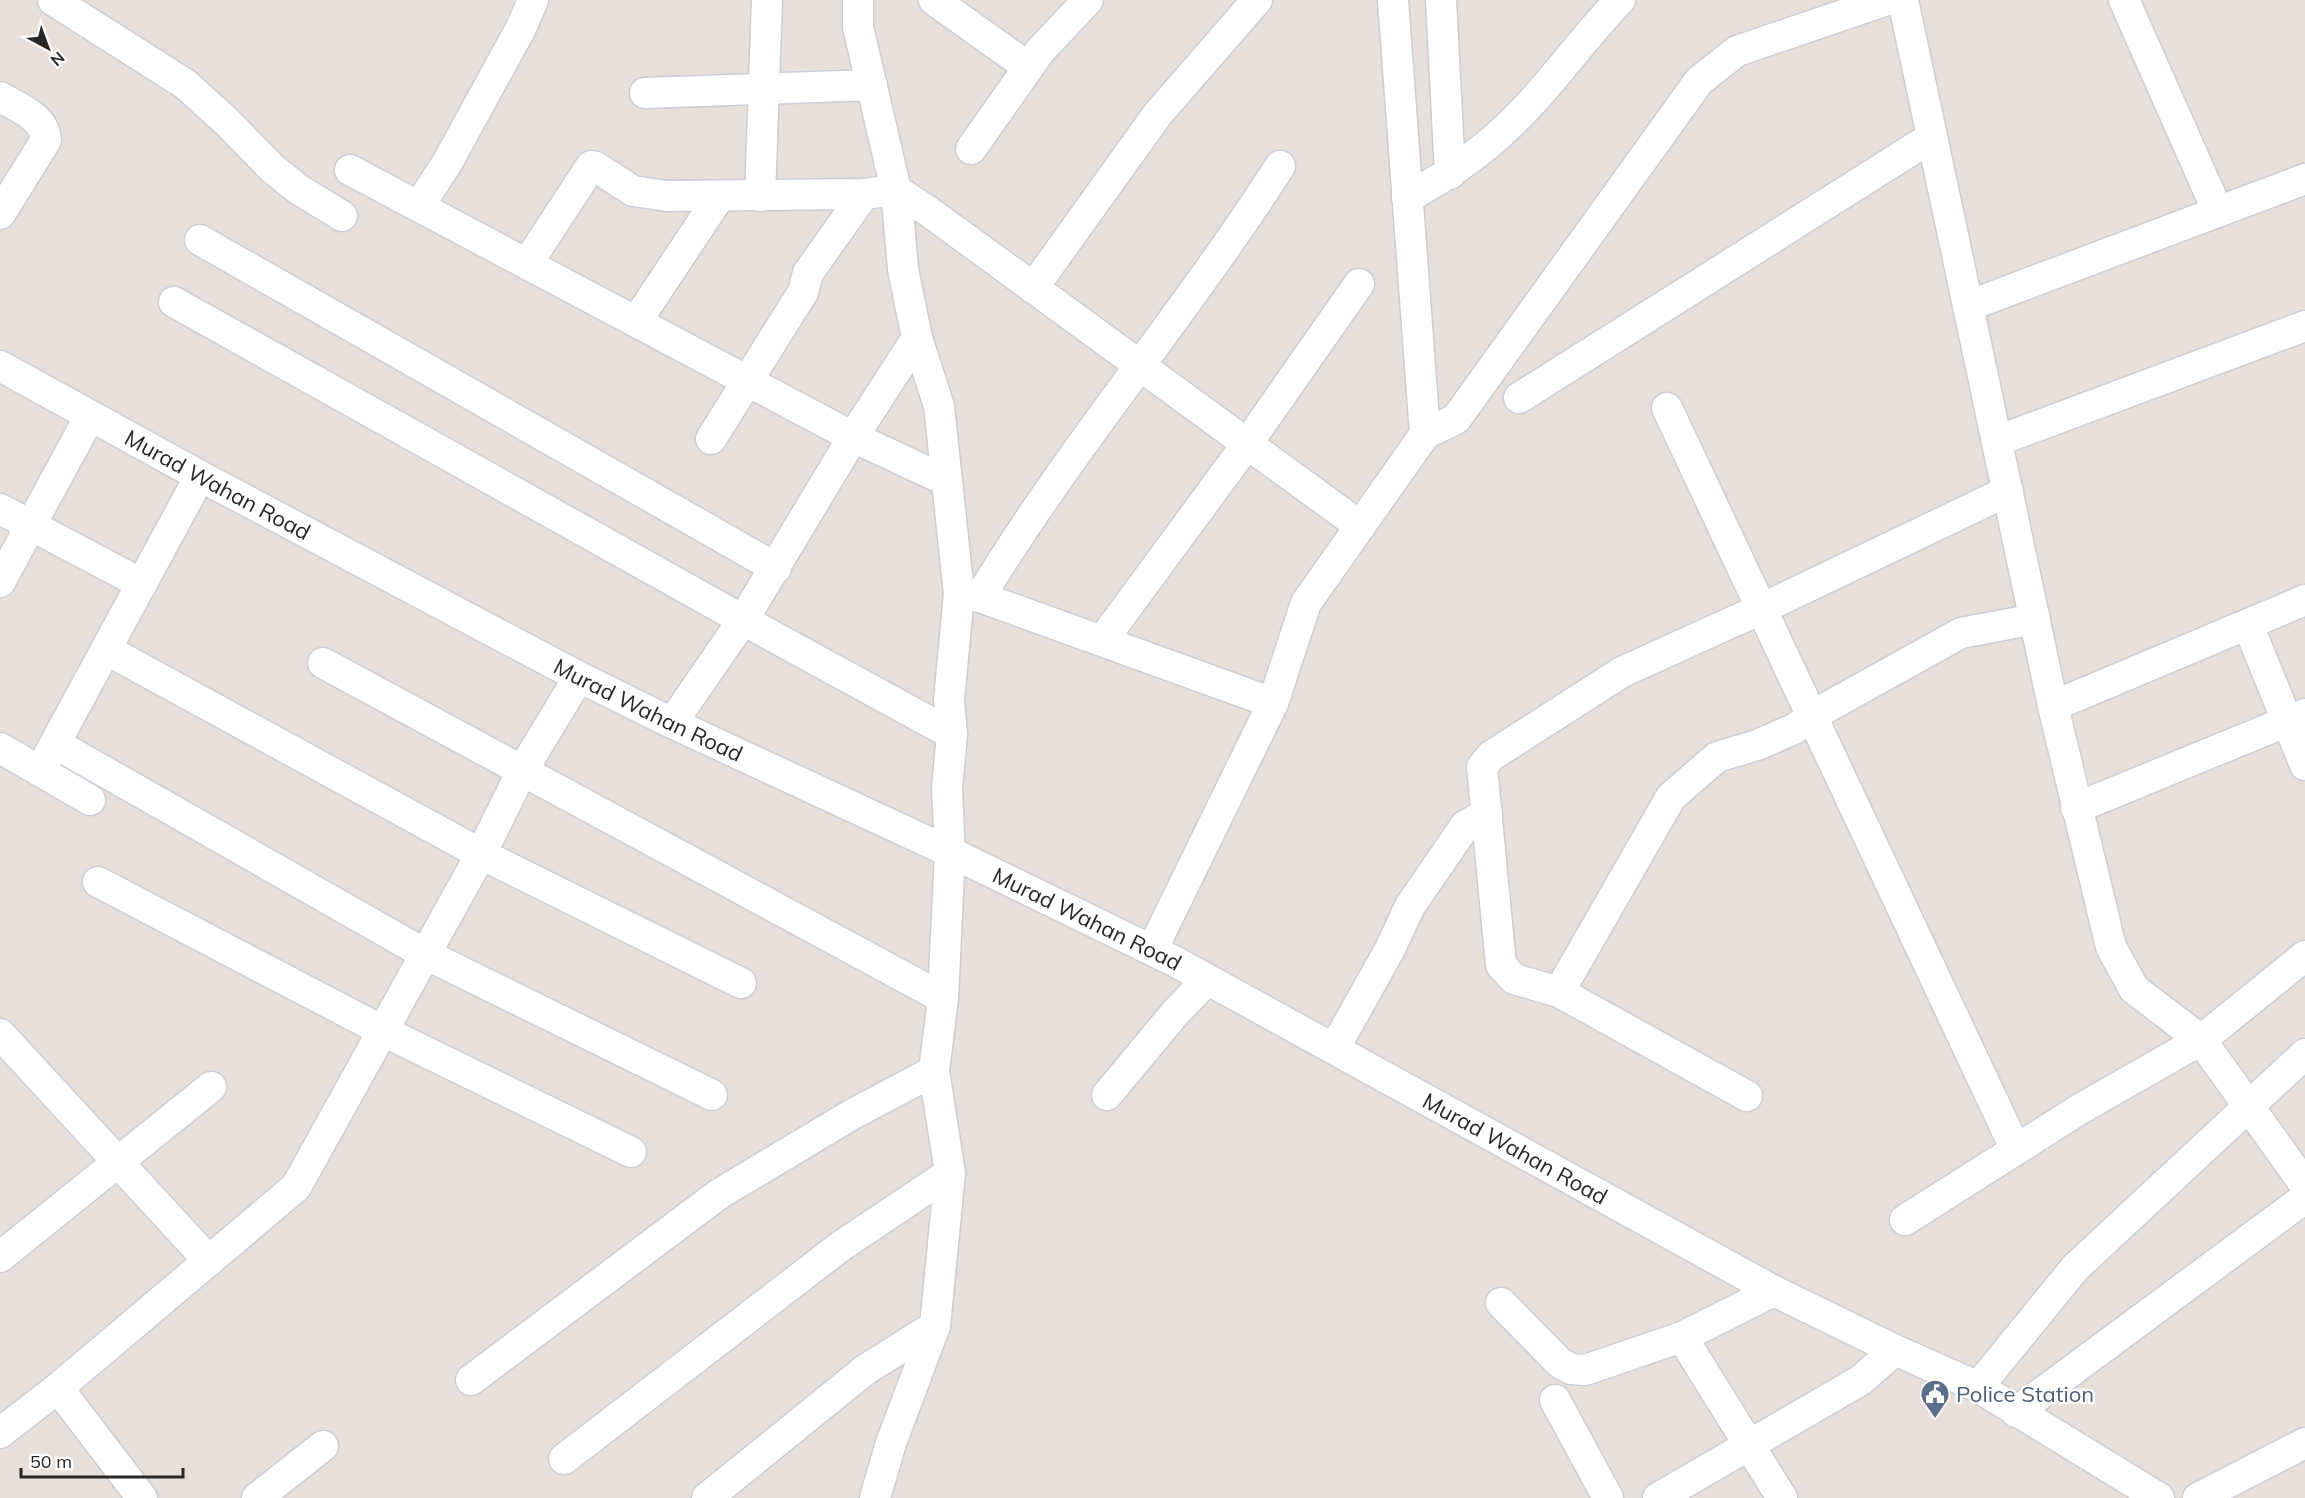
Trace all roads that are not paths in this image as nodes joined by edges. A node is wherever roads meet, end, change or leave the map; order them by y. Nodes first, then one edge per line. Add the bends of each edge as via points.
1 (52, 0) edge
2 (533, 0) edge
3 (767, 0) edge
4 (858, 0) edge
5 (934, 0) edge
6 (1088, 0) edge
7 (1393, 0) edge
8 (1441, 0) edge
9 (1620, 0) edge
10 (1887, 0) edge
11 (1903, 0) edge
12 (2124, 0) edge
13 (1245, 4) edge
14 (1028, 67) junction
15 (872, 85) junction
16 (764, 89) junction
17 (645, 93) dead end
18 (0, 97) edge
19 (1932, 137) junction
20 (972, 149) dead end
21 (1280, 165) dead end
22 (350, 170) dead end
23 (1450, 174) junction
24 (2305, 179) edge
25 (896, 190) junction
26 (864, 194) junction
27 (760, 196) junction
28 (719, 197) junction
29 (1407, 198) junction
30 (419, 206) junction
31 (2218, 212) junction
32 (0, 214) edge
33 (342, 216) dead end
34 (200, 240) dead end
35 (527, 264) junction
36 (1359, 284) dead end
37 (1034, 288) junction
38 (174, 302) dead end
39 (1968, 306) junction
40 (636, 322) junction
41 (2305, 326) edge
42 (917, 338) junction
43 (1139, 365) junction
44 (0, 366) edge
45 (748, 381) junction
46 (1519, 398) dead end
47 (1667, 408) dead end
48 (90, 416) junction
49 (1425, 434) junction
50 (853, 437) junction
51 (711, 439) dead end
52 (1997, 441) junction
53 (1248, 444) junction
54 (200, 476) junction
55 (947, 481) junction
56 (2008, 491) junction
57 (0, 509) edge
58 (31, 525) junction
59 (1360, 526) junction
60 (776, 568) junction
61 (0, 582) edge
62 (142, 584) junction
63 (969, 595) junction
64 (2305, 600) edge
65 (1761, 609) junction
66 (743, 620) junction
67 (2035, 620) junction
68 (2248, 625) junction
69 (1102, 641) junction
70 (107, 650) junction
71 (323, 663) dead end
72 (579, 676) junction
73 (1273, 703) junction
74 (2053, 706) junction
75 (1811, 717) junction
76 (2296, 718) edge
77 (672, 723) junction
78 (952, 734) junction
79 (56, 744) junction
80 (0, 748) edge
81 (2305, 765) edge
82 (40, 771) junction
83 (522, 771) junction
84 (90, 800) dead end
85 (2076, 808) junction
86 (1487, 813) junction
87 (950, 852) junction
88 (481, 854) junction
89 (99, 882) dead end
90 (1152, 950) junction
91 (425, 954) junction
92 (2305, 956) edge
93 (1207, 980) junction
94 (741, 983) dead end
95 (1559, 992) junction
96 (943, 998) junction
97 (382, 1031) junction
98 (0, 1034) edge
99 (2201, 1040) junction
100 (1334, 1049) junction
101 (2305, 1054) edge
102 (934, 1071) junction
103 (211, 1087) dead end
104 (712, 1095) dead end
105 (1107, 1095) dead end
106 (1747, 1096) dead end
107 (2249, 1106) junction
108 (2016, 1150) junction
109 (632, 1152) dead end
110 (119, 1162) junction
111 (950, 1173) junction
112 (2305, 1185) edge
113 (2305, 1198) edge
114 (1905, 1220) dead end
115 (0, 1257) edge
116 (209, 1261) junction
117 (1774, 1291) junction
118 (1501, 1303) dead end
119 (935, 1326) junction
120 (1682, 1337) junction
121 (1895, 1350) junction
122 (471, 1380) dead end
123 (1978, 1387) junction
124 (58, 1388) junction
125 (1555, 1400) dead end
126 (2016, 1412) junction
127 (0, 1433) edge
128 (2305, 1443) edge
129 (1749, 1445) junction
130 (322, 1446) dead end
131 (564, 1460) dead end
132 (142, 1498) edge
133 (257, 1498) edge
134 (707, 1498) edge
135 (875, 1498) edge
136 (1608, 1498) edge
137 (1658, 1498) edge
138 (1782, 1498) edge
139 (2159, 1498) edge
140 (2198, 1498) edge

1 - 33 street via 186,84 272,168
2 - 30 street via 453,152
3 - 16 street
4 - 15 street via 858,27
5 - 14 street
6 - 14 street
7 - 29 street
8 - 23 street
9 - 23 street via 1506,129
10 - 49 street via 1737,51 1699,81 1456,419
11 - 19 street
12 - 31 street
13 - 37 street via 1157,115
14 - 20 street
15 - 16 street
15 - 25 street
16 - 17 street
16 - 27 street
18 - 32 street via 39,120 46,130 46,140
19 - 39 street
19 - 46 street
21 - 43 street
22 - 30 street
23 - 29 street
24 - 31 street
25 - 26 street
25 - 37 street
25 - 42 street via 903,269
26 - 27 street
26 - 45 street via 808,273 803,292
27 - 28 street
28 - 35 street via 633,191 591,166
28 - 40 street
29 - 49 street
30 - 35 street
31 - 39 street
34 - 60 street
35 - 40 street
36 - 53 street
37 - 43 street
38 - 66 street
39 - 52 street
40 - 45 street
41 - 52 street
42 - 50 street
42 - 55 street via 939,406
43 - 53 street
43 - 63 street via 1004,557
44 - 48 street, Murad Wahan Road
45 - 50 street
45 - 51 street
47 - 65 street
48 - 54 street, Murad Wahan Road
48 - 58 street
49 - 59 street
50 - 55 street
50 - 60 street
52 - 56 street
53 - 59 street
53 - 69 street
54 - 62 street
54 - 72 street, Murad Wahan Road
55 - 63 street
56 - 65 street
56 - 67 street
57 - 58 street
58 - 61 street
58 - 62 street
59 - 73 street via 1306,603
60 - 66 street
62 - 70 street
63 - 69 street
63 - 78 street via 949,700
64 - 68 street
65 - 75 street
65 - 86 street via 1622,672 1491,756 1482,766
66 - 77 street
66 - 78 street
67 - 74 street
67 - 75 street via 1961,633
68 - 74 street
68 - 76 street
69 - 73 street
70 - 79 street
70 - 88 street
71 - 83 street
72 - 77 street, Murad Wahan Road
72 - 83 street
73 - 90 street
74 - 85 street
75 - 95 street via 1757,745 1717,757 1671,797
75 - 108 street
76 - 81 street
76 - 85 street
77 - 87 street, Murad Wahan Road
78 - 87 street via 947,789
79 - 82 street
79 - 91 street
80 - 82 street
82 - 84 street
83 - 88 street
83 - 96 street
85 - 99 street via 2111,947 2134,989
86 - 95 street via 1501,965 1514,979
86 - 100 street via 1465,826 1410,906
87 - 90 street, Murad Wahan Road
87 - 96 street
88 - 91 street
88 - 94 street
89 - 97 street
90 - 93 street, Murad Wahan Road
91 - 97 street
91 - 104 street
92 - 99 street
93 - 100 street, Murad Wahan Road
93 - 105 street
95 - 106 street
96 - 102 street
97 - 109 street
97 - 116 street via 296,1187
98 - 110 street
99 - 107 street
99 - 108 street
100 - 117 street, Murad Wahan Road
101 - 107 street
102 - 111 street
102 - 122 street via 719,1194
103 - 110 street
107 - 112 street
107 - 123 street via 2075,1268
108 - 114 street
110 - 115 street
110 - 116 street
111 - 119 street
111 - 131 street via 841,1245
113 - 126 street
116 - 124 street
117 - 120 street
117 - 121 street, Murad Wahan Road
118 - 120 street via 1560,1363 1571,1369 1585,1370
119 - 134 street via 865,1370
119 - 135 street via 891,1443
120 - 129 street
121 - 123 street, Murad Wahan Road
121 - 129 street via 1861,1380
123 - 126 street, Murad Wahan Road
124 - 127 street
124 - 132 street
125 - 136 street
126 - 139 street, Murad Wahan Road
128 - 140 street
129 - 137 street
129 - 138 street
130 - 133 street

